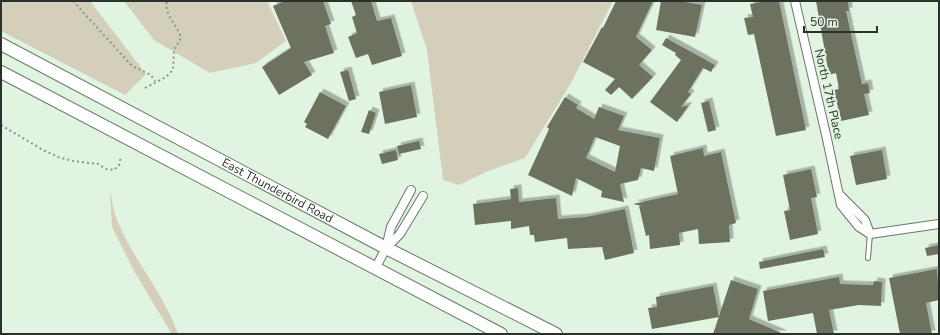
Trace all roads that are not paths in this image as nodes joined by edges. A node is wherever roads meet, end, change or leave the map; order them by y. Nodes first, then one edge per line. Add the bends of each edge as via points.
1 (795, 1) edge
2 (1, 44) edge
3 (1, 72) edge
4 (411, 190) dead end
5 (423, 196) dead end
6 (939, 224) edge
7 (870, 234) junction
8 (386, 248) junction
9 (868, 258) dead end
10 (375, 270) junction
11 (501, 334) edge
12 (556, 334) edge

1 - 7 street, North 17th Place via 840,194 865,220
2 - 8 main road, East Thunderbird Road
3 - 10 main road, East Thunderbird Road
4 - 8 street via 390,227
5 - 8 street via 400,234
6 - 7 street
7 - 9 lane
8 - 10 street
8 - 12 main road, East Thunderbird Road
10 - 11 main road, East Thunderbird Road

